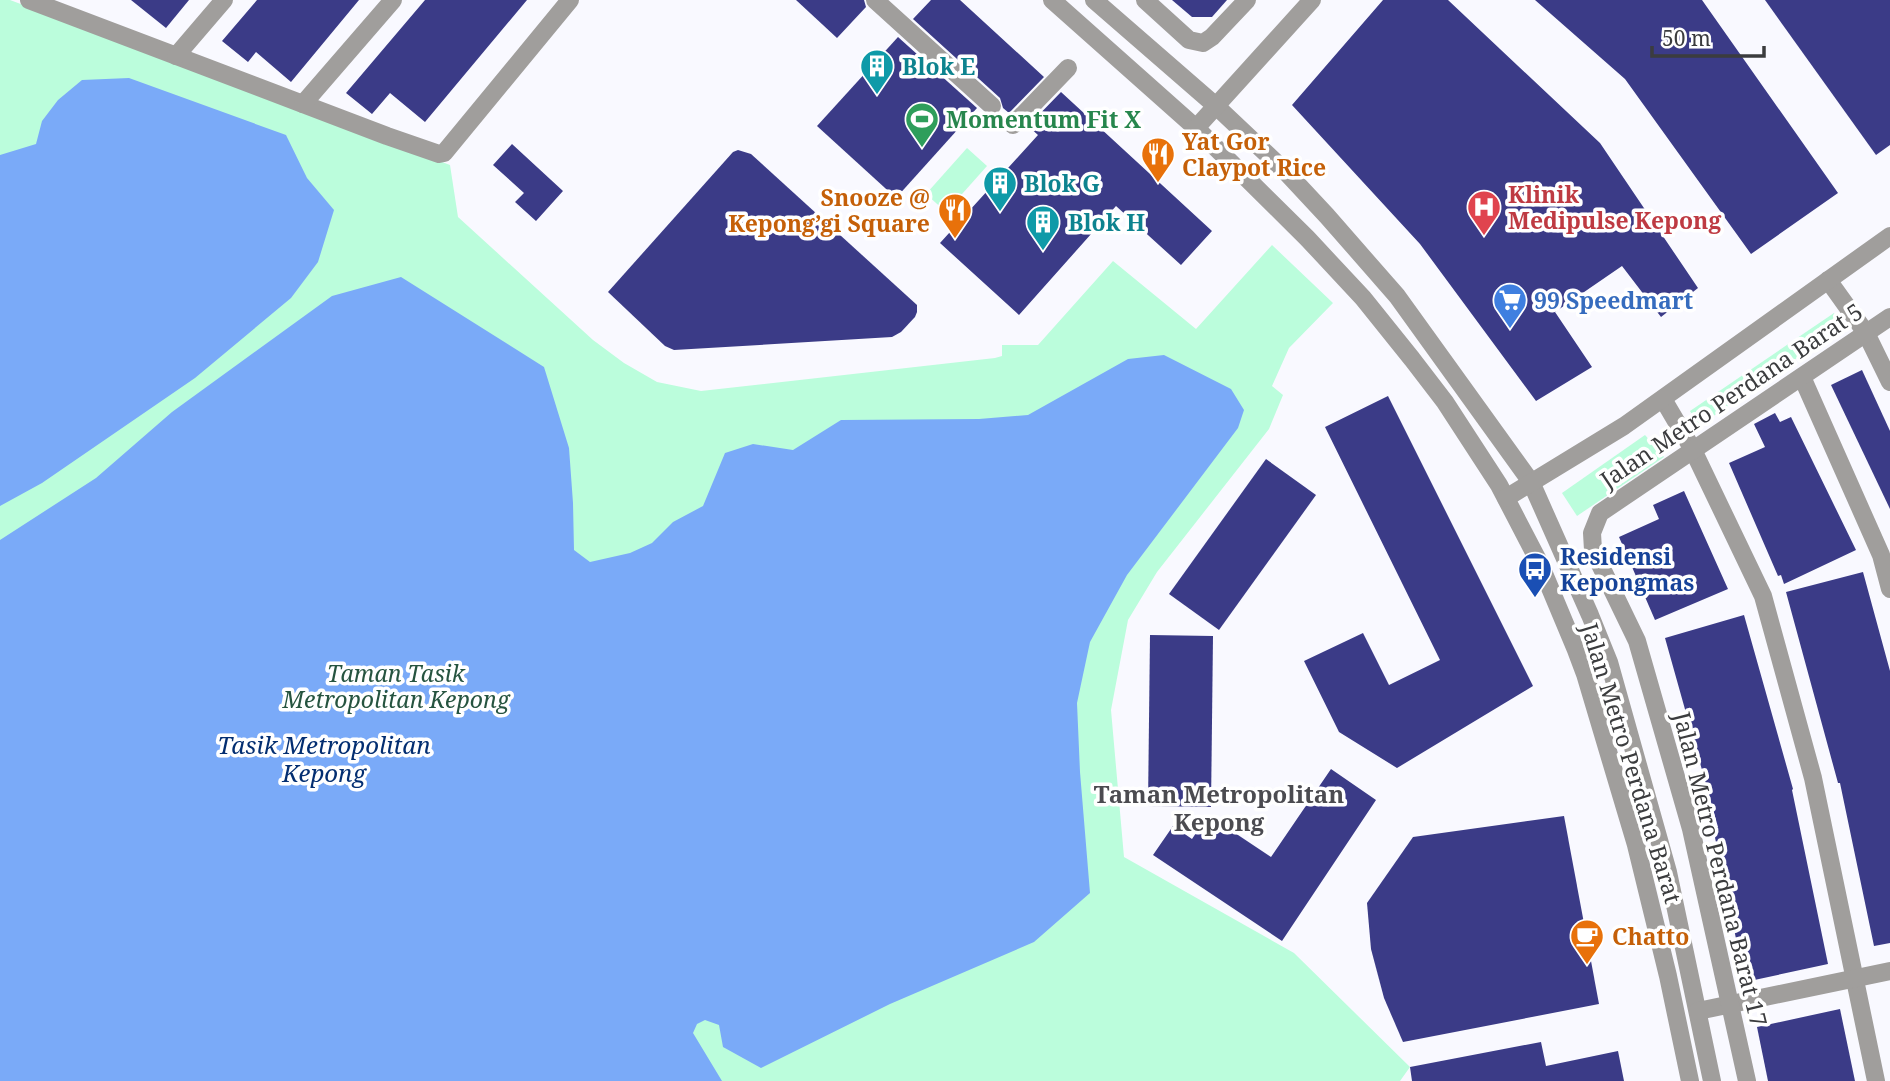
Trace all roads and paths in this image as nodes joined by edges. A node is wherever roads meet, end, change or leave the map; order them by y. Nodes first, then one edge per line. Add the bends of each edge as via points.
1 (29, 0) edge
2 (224, 0) edge
3 (393, 0) edge
4 (570, 0) edge
5 (875, 0) edge
6 (1052, 0) edge
7 (1094, 0) edge
8 (1145, 0) edge
9 (1247, 0) edge
10 (1312, 0) edge
11 (51, 4) edge
12 (176, 56) junction
13 (1068, 68) dead end
14 (303, 104) junction
15 (992, 106) dead end
16 (1216, 106) junction
17 (1013, 125) dead end
18 (1196, 128) junction
19 (1890, 236) edge
20 (1828, 280) junction
21 (1890, 317) edge
22 (1866, 333) junction
23 (1802, 377) junction
24 (1890, 382) edge
25 (1663, 399) junction
26 (1693, 450) junction
27 (1531, 482) junction
28 (1506, 498) junction
29 (1600, 513) joint
30 (1890, 589) edge
31 (1890, 971) edge
32 (1855, 979) junction
33 (1730, 1005) junction
34 (1698, 1011) junction
35 (1690, 1081) edge
36 (1712, 1081) edge
37 (1747, 1081) edge
38 (1876, 1081) edge

1 - 11 street
2 - 12 street
3 - 14 street
4 - 14 street via 444,153
5 - 15 street
6 - 18 street, Jalan Metro Perdana Barat
7 - 16 street, Jalan Metro Perdana Barat
8 - 9 street via 1189,40 1203,43
10 - 16 street
11 - 12 street
12 - 14 street
13 - 17 street
16 - 18 street
16 - 27 street, Jalan Metro Perdana Barat via 1286,172 1397,296
18 - 28 street, Jalan Metro Perdana Barat via 1363,298 1445,402
19 - 20 street
20 - 22 street
20 - 25 street
21 - 22 street, Jalan Metro Perdana Barat 5
22 - 23 street, Jalan Metro Perdana Barat 5
22 - 24 street
23 - 26 street, Jalan Metro Perdana Barat 5
23 - 30 street via 1881,555
25 - 26 street
25 - 27 street
26 - 29 street, Jalan Metro Perdana Barat 5
26 - 32 street via 1763,596 1813,778
27 - 28 street
27 - 34 street, Jalan Metro Perdana Barat via 1609,662 1668,872
28 - 35 street, Jalan Metro Perdana Barat via 1540,564 1585,674 1636,845
29 - 33 street, Jalan Metro Perdana Barat 17 via 1592,533 1593,550 1636,641 1691,829
31 - 32 street
32 - 33 street
32 - 38 street
33 - 34 street
33 - 37 street, Jalan Metro Perdana Barat 17
34 - 36 street, Jalan Metro Perdana Barat

